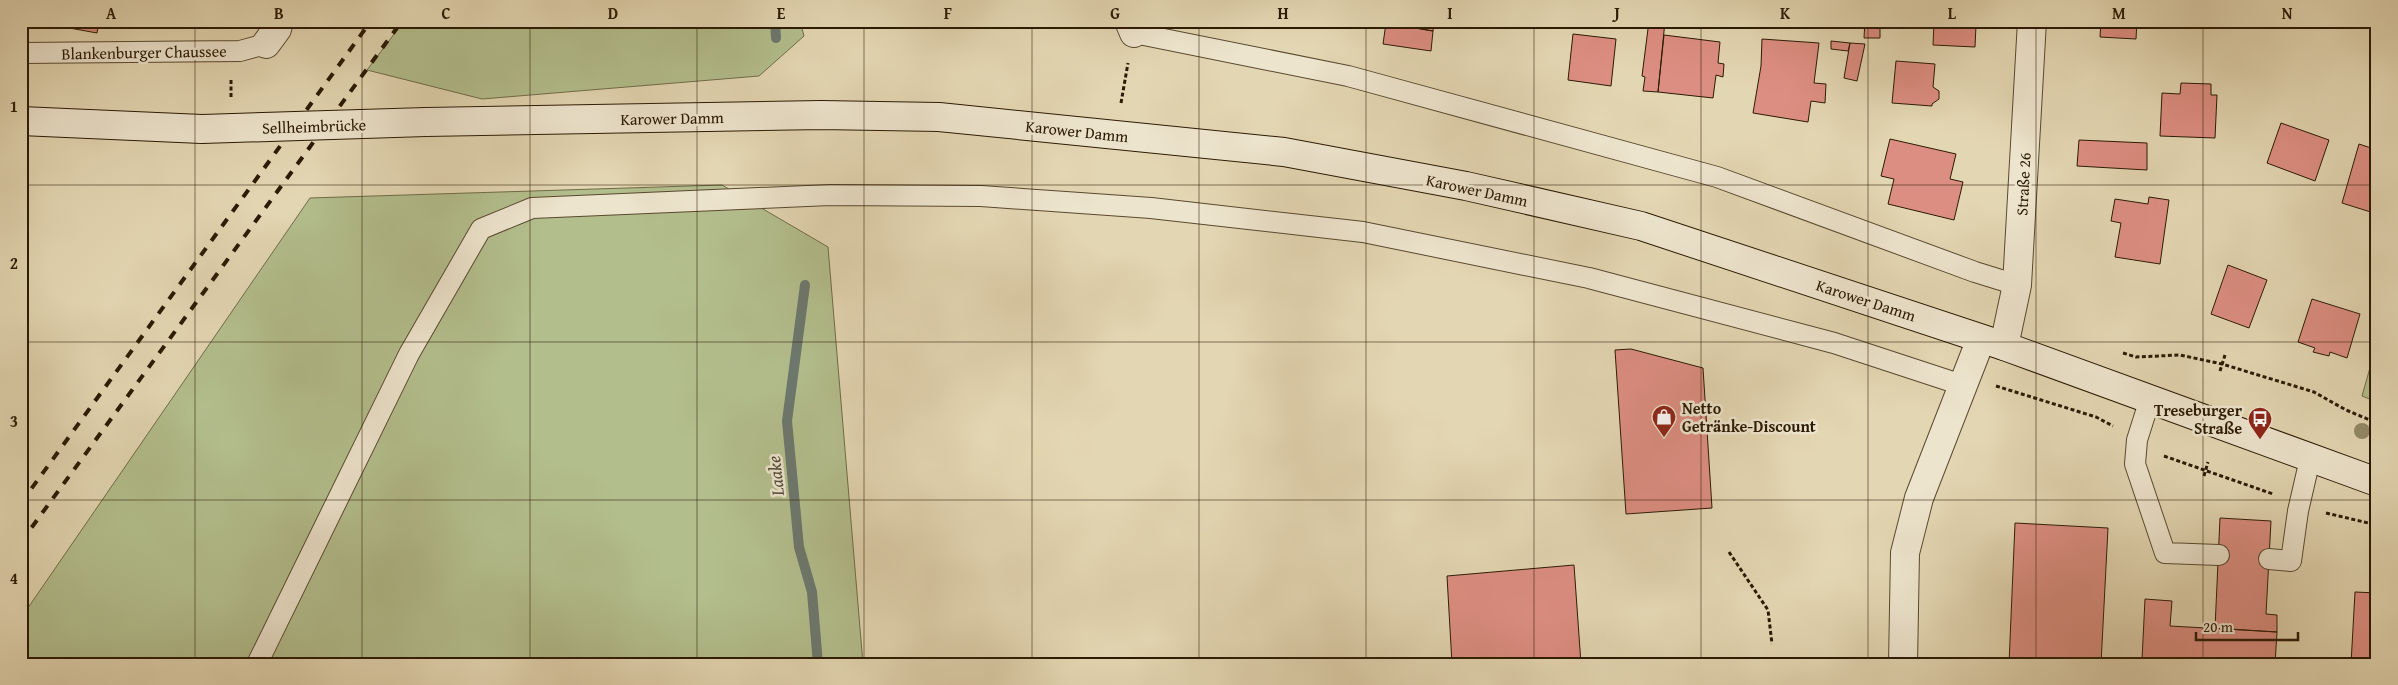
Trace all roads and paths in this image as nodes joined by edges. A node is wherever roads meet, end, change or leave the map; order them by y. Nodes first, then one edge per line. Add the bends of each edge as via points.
1 (2032, 21) edge
2 (1131, 27) edge
3 (272, 32) edge
4 (21, 53) edge
5 (1121, 103) dead end
6 (21, 121) edge
7 (426, 122) joint
8 (2017, 284) junction
9 (1992, 342) junction
10 (2119, 352) dead end
11 (2225, 355) dead end
12 (2222, 364) junction
13 (2220, 371) dead end
14 (1962, 385) junction
15 (2150, 400) junction
16 (2377, 423) edge
17 (2310, 459) junction
18 (2208, 462) dead end
19 (2204, 476) dead end
20 (2377, 482) edge
21 (1729, 552) dead end
22 (2219, 555) dead end
23 (2269, 559) dead end
24 (1772, 644) dead end
25 (256, 664) edge
26 (1903, 664) edge

1 - 8 main road, Straße 26
2 - 5 path
2 - 8 lane via 1348,76 1708,175 1975,272
3 - 4 lane, Blankenburger Chaussee via 240,51
6 - 7 main road, Sellheimbrücke, bridge via 202,129
7 - 9 main road, Karower Damm via 821,115 940,118 1284,152 1466,186 1641,226
8 - 9 main road, Straße 26
9 - 14 main road
9 - 15 main road, Karower Damm
10 - 12 path via 2136,357 2180,355
11 - 12 path
12 - 13 path
12 - 16 path via 2314,392
14 - 25 lane via 1834,343 1589,278 1363,232 1152,208 981,196 764,197 532,208 481,229 408,354
14 - 26 main road via 1919,498 1905,553
15 - 17 main road, Karower Damm
15 - 22 lane via 2137,440 2135,464 2165,553
17 - 20 main road, Karower Damm
17 - 23 lane via 2291,561
18 - 19 path
21 - 24 path via 1768,610

